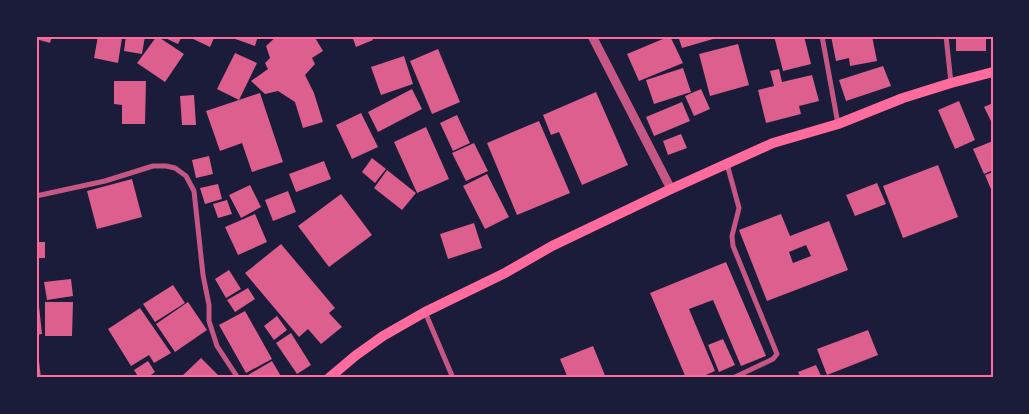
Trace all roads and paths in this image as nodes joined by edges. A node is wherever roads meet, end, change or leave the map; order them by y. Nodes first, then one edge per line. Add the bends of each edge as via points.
1 (592, 36) edge
2 (822, 36) edge
3 (946, 36) edge
4 (993, 72) edge
5 (951, 83) junction
6 (838, 124) junction
7 (727, 164) junction
8 (671, 189) junction
9 (36, 196) edge
10 (425, 312) junction
11 (238, 378) edge
12 (330, 378) edge
13 (453, 378) edge
14 (734, 378) edge

1 - 8 street
2 - 6 street
3 - 5 street
4 - 5 main road
5 - 6 main road
6 - 7 main road via 773,143
7 - 8 main road
7 - 14 street via 739,208 732,236 733,246 776,354 773,359
8 - 10 main road
9 - 11 street via 105,181 153,166 175,168 186,176 194,191 209,321 217,346
10 - 12 main road via 383,336
10 - 13 street

